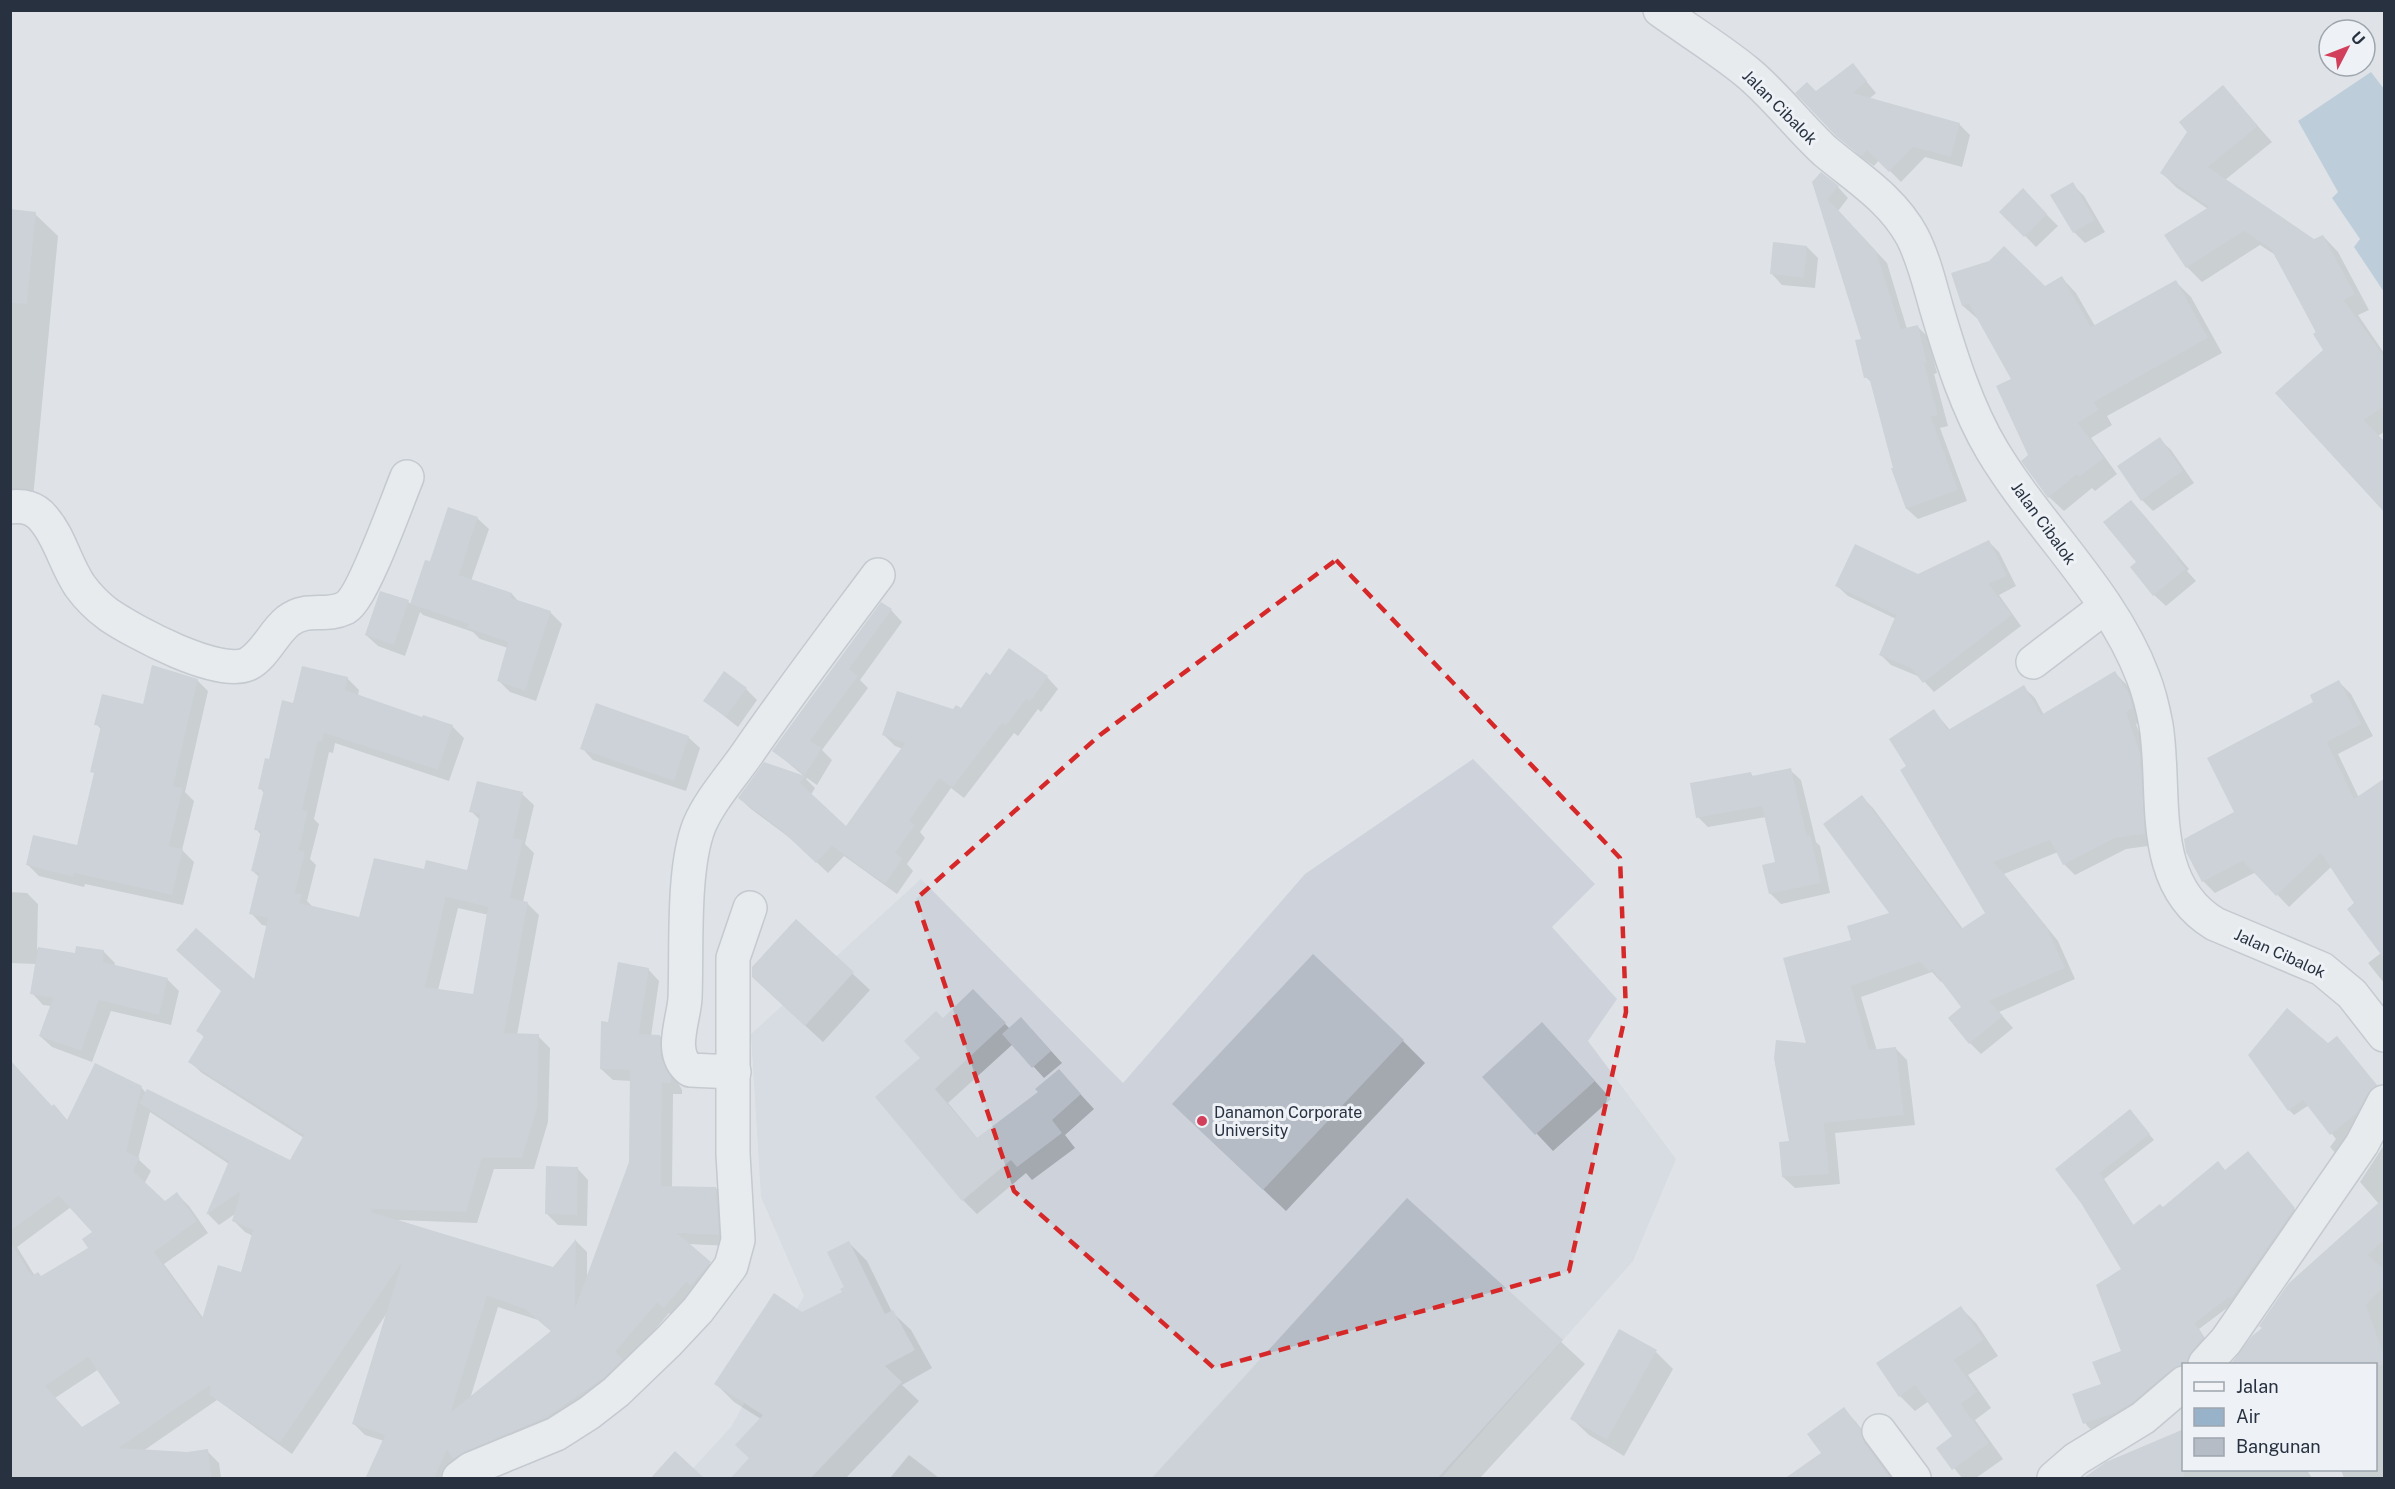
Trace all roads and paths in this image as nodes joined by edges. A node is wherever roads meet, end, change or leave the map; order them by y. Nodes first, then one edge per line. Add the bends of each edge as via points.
1 (1660, 10) edge
2 (407, 477) dead end
3 (10, 507) edge
4 (879, 575) dead end
5 (2105, 607) junction
6 (2033, 662) dead end
7 (750, 908) dead end
8 (2385, 1035) edge
9 (734, 1072) junction
10 (2385, 1102) edge
11 (2207, 1363) edge
12 (2182, 1385) edge
13 (1879, 1431) dead end
14 (459, 1479) edge
15 (1914, 1479) edge
16 (2054, 1479) edge

1 - 5 street, Jalan Cibalok via 1747,72 1819,145 1878,194 1904,224 1917,249 1962,383 1984,435 2011,479
2 - 3 street via 362,586 347,607 329,613 305,612 293,618 255,659 236,667 188,656 109,615 80,585 42,516 33,509
4 - 9 street via 780,706 699,826 687,898 684,1005 678,1050 690,1070
5 - 6 street
5 - 8 street, Jalan Cibalok via 2132,650 2149,696 2156,726 2163,834 2168,859 2184,895 2215,924 2327,973 2352,994
7 - 9 street via 734,958
9 - 14 street via 732,1154 738,1240 722,1281 642,1368 589,1413 556,1434 471,1469
10 - 11 street via 2352,1160
12 - 16 street via 2143,1418 2076,1459
13 - 15 street

